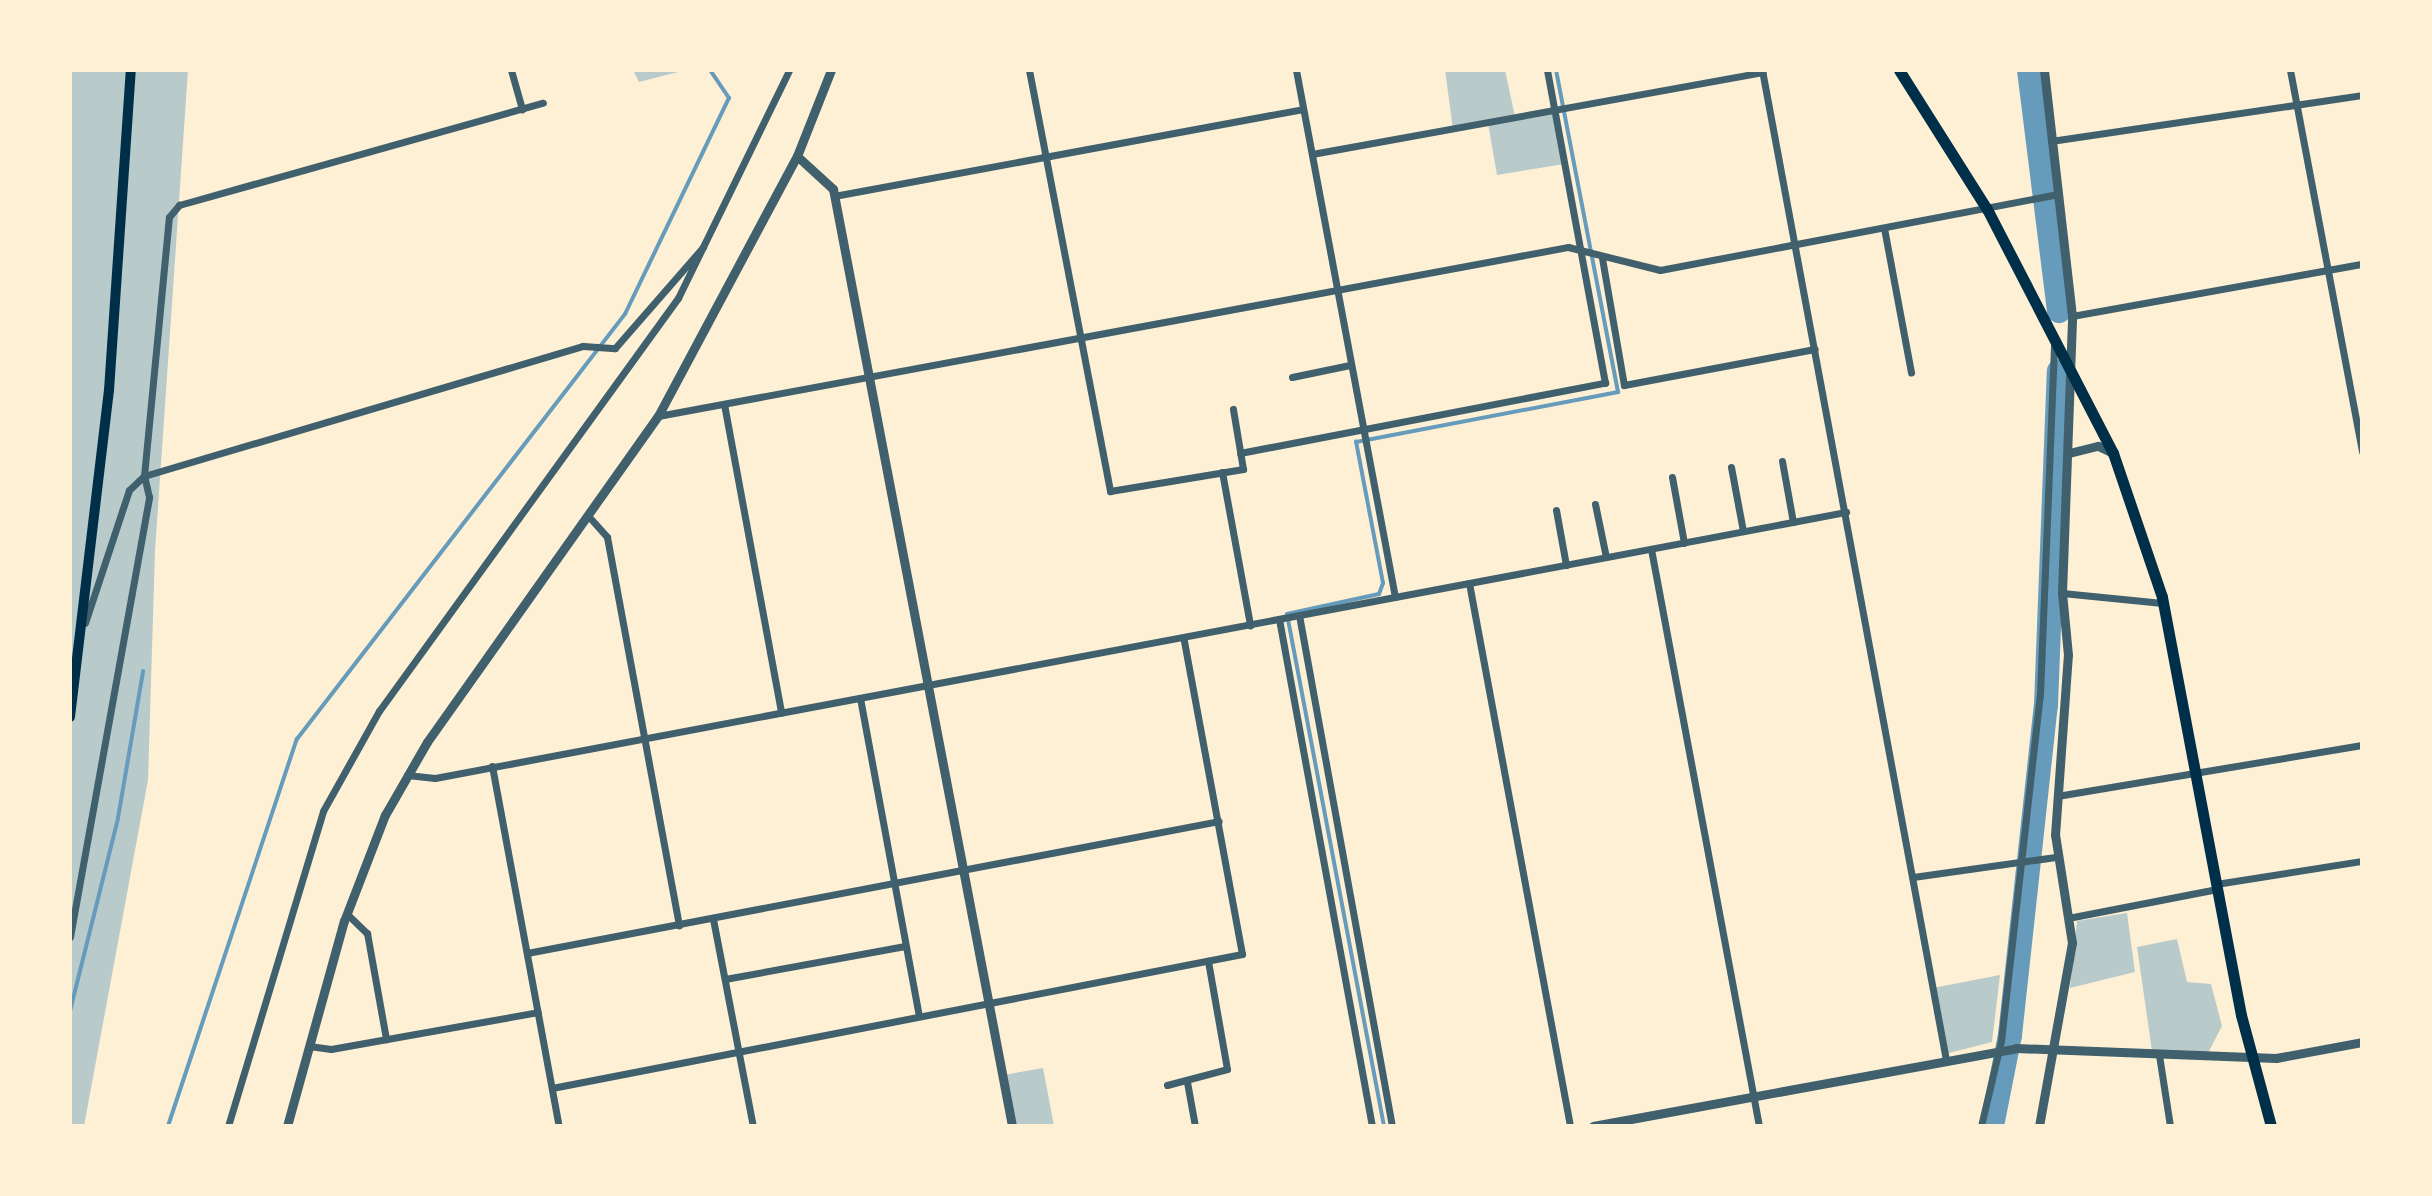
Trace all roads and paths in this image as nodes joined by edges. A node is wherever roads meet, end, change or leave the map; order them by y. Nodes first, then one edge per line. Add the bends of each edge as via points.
1 (131, 70) edge
2 (511, 70) edge
3 (789, 70) edge
4 (831, 70) edge
5 (1029, 70) edge
6 (1296, 70) edge
7 (1547, 70) edge
8 (1899, 70) edge
9 (2044, 70) edge
10 (2290, 70) edge
11 (1762, 71) edge
12 (2362, 95) edge
13 (543, 103) dead end
14 (2297, 106) junction
15 (522, 109) junction
16 (1303, 109) junction
17 (1554, 110) junction
18 (2051, 141) junction
19 (1312, 154) junction
20 (797, 156) junction
21 (1046, 158) junction
22 (2057, 194) junction
23 (834, 196) junction
24 (1987, 209) junction
25 (1884, 228) junction
26 (707, 244) junction
27 (1794, 244) junction
28 (1580, 247) junction
29 (1602, 258) junction
30 (2362, 264) edge
31 (2328, 269) junction
32 (1336, 288) junction
33 (2072, 316) junction
34 (2054, 335) junction
35 (1080, 336) junction
36 (1815, 349) junction
37 (1350, 365) junction
38 (2073, 368) junction
39 (1911, 372) dead end
40 (1292, 377) dead end
41 (872, 378) junction
42 (724, 404) junction
43 (1233, 409) dead end
44 (658, 416) junction
45 (1363, 430) junction
46 (2362, 451) edge
47 (1240, 453) junction
48 (2069, 453) junction
49 (2113, 453) junction
50 (1782, 461) dead end
51 (1731, 467) dead end
52 (1222, 472) junction
53 (144, 476) junction
54 (1672, 477) dead end
55 (1595, 504) dead end
56 (1556, 510) dead end
57 (1846, 512) junction
58 (591, 519) junction
59 (1793, 522) junction
60 (1743, 531) junction
61 (1684, 543) junction
62 (1651, 549) junction
63 (1606, 557) junction
64 (1566, 565) junction
65 (1469, 583) junction
66 (2062, 593) junction
67 (1395, 597) junction
68 (2163, 603) junction
69 (1299, 615) junction
70 (1279, 619) junction
71 (85, 623) junction
72 (1250, 625) junction
73 (1183, 637) junction
74 (930, 685) junction
75 (860, 698) junction
76 (781, 713) junction
77 (70, 717) edge
78 (645, 738) junction
79 (2362, 745) edge
80 (492, 766) junction
81 (407, 775) junction
82 (2197, 776) junction
83 (2057, 796) junction
84 (1219, 821) junction
85 (2056, 857) junction
86 (2019, 861) junction
87 (2362, 861) edge
88 (965, 871) junction
89 (1913, 877) junction
90 (893, 885) junction
91 (2217, 886) junction
92 (347, 914) junction
93 (2068, 918) junction
94 (713, 919) junction
95 (679, 925) junction
96 (70, 937) edge
97 (905, 946) junction
98 (527, 953) junction
99 (1208, 961) junction
100 (725, 979) junction
101 (989, 1002) junction
102 (538, 1012) junction
103 (919, 1016) junction
104 (386, 1039) junction
105 (2362, 1042) edge
106 (309, 1046) junction
107 (2055, 1048) junction
108 (1998, 1050) junction
109 (739, 1051) junction
110 (2159, 1055) junction
111 (2251, 1059) junction
112 (1946, 1060) junction
113 (1187, 1082) junction
114 (1167, 1085) dead end
115 (552, 1088) junction
116 (1753, 1097) junction
117 (228, 1126) edge
118 (287, 1126) edge
119 (559, 1126) edge
120 (753, 1126) edge
121 (1012, 1126) edge
122 (1195, 1126) edge
123 (1372, 1126) edge
124 (1392, 1126) edge
125 (1570, 1126) edge
126 (1593, 1126) edge
127 (1759, 1126) edge
128 (1981, 1126) edge
129 (2039, 1126) edge
130 (2170, 1126) edge
131 (2271, 1126) edge

1 - 71 main road
2 - 15 street
3 - 26 street
4 - 20 street
5 - 21 street
6 - 16 street
7 - 17 street
8 - 24 main road
9 - 18 street
10 - 14 street
11 - 17 street
11 - 27 street
12 - 14 street
13 - 15 street
14 - 18 street
14 - 31 street
15 - 53 street via 179,205 169,217
16 - 19 street
16 - 21 street
17 - 19 street
17 - 28 street
18 - 22 street
19 - 32 street
20 - 23 street
20 - 44 street
21 - 23 street
21 - 35 street
22 - 24 street
22 - 33 street
23 - 41 street
24 - 25 street
24 - 34 main road
25 - 27 street
25 - 39 street
26 - 53 street via 615,348 583,346
26 - 117 street via 609,397 379,711 343,775 306,857
27 - 29 street via 1660,270
27 - 36 street
28 - 29 street
28 - 32 street
28 - 45 street via 1605,383
29 - 36 street via 1624,385
30 - 31 street
31 - 33 street
31 - 46 street
32 - 35 street
32 - 37 street
33 - 38 street
34 - 38 main road
34 - 86 street via 2040,695
35 - 41 street
35 - 52 street via 1110,491
36 - 57 street
37 - 40 street
37 - 45 street
38 - 48 street
38 - 49 main road
41 - 42 street
41 - 74 street
42 - 44 street
42 - 76 street
43 - 47 street
44 - 58 street
45 - 47 street
45 - 67 street
47 - 52 street via 1243,469
48 - 49 street via 2098,446
48 - 66 street
49 - 68 main road
50 - 59 street
51 - 60 street
52 - 72 street
53 - 71 street via 129,490
53 - 96 street via 149,497
54 - 61 street
55 - 63 street
56 - 64 street
57 - 59 street
57 - 89 street
58 - 78 street via 607,537
58 - 81 street
59 - 60 street
60 - 61 street
61 - 62 street
62 - 63 street
62 - 116 street
63 - 64 street
64 - 65 street
65 - 67 street
65 - 125 street
66 - 68 street
66 - 83 street via 2068,655
67 - 69 street
68 - 82 main road
69 - 70 street
69 - 124 street
70 - 72 street
70 - 123 street
71 - 77 main road
72 - 73 street
73 - 74 street
73 - 84 street
74 - 75 street
74 - 88 street
75 - 76 street
75 - 90 street
76 - 78 street
78 - 80 street
78 - 95 street
79 - 82 street
80 - 81 street via 435,778
80 - 98 street
81 - 92 street
82 - 83 street
82 - 91 main road
83 - 85 street
84 - 88 street
84 - 99 street via 1242,954
85 - 86 street
85 - 93 street
86 - 89 street
86 - 108 street
87 - 91 street
88 - 90 street
88 - 101 street
89 - 112 street
90 - 94 street
90 - 97 street
91 - 93 street
91 - 111 main road
92 - 104 street via 367,933
92 - 106 street
93 - 107 street via 2072,943
94 - 95 street
94 - 100 street
95 - 98 street
97 - 100 street
97 - 103 street
98 - 102 street
99 - 101 street
99 - 113 street via 1227,1069
100 - 109 street
101 - 103 street
101 - 121 street
102 - 104 street
102 - 115 street
103 - 109 street
104 - 106 street
105 - 111 street
106 - 118 street
107 - 108 street
107 - 110 street
107 - 129 street
108 - 112 street
108 - 128 street
109 - 115 street
109 - 120 street
110 - 111 street
110 - 130 street
111 - 131 main road
112 - 116 street
113 - 114 street
113 - 122 street
115 - 119 street
116 - 126 street
116 - 127 street

